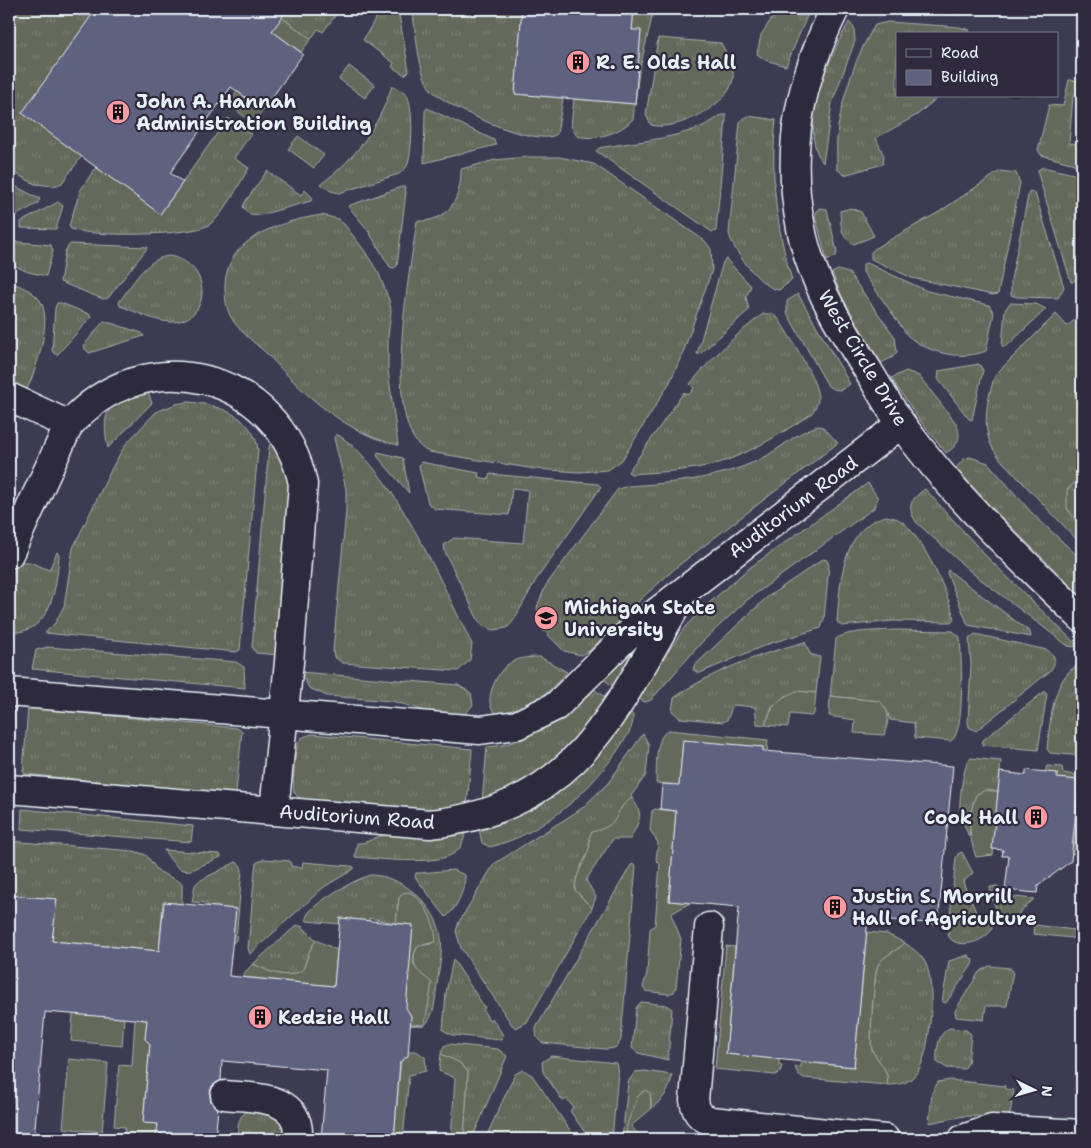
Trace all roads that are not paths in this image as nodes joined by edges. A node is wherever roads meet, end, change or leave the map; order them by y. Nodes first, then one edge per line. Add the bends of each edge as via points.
1 (835, 9) edge
2 (9, 397) edge
3 (901, 424) junction
4 (70, 425) junction
5 (9, 554) edge
6 (686, 589) junction
7 (1082, 618) edge
8 (9, 692) edge
9 (284, 714) junction
10 (9, 789) edge
11 (274, 811) junction
12 (709, 927) dead end
13 (225, 1095) dead end
14 (1082, 1134) edge
15 (298, 1139) edge
16 (885, 1139) edge
17 (963, 1139) edge

1 - 3 street, West Circle Drive via 816,48 799,117 795,182 801,229 815,274 842,329
2 - 4 street
3 - 6 street, Auditorium Road
3 - 7 street, West Circle Drive via 938,470
4 - 5 street
4 - 9 street via 94,400 125,384 162,376 182,376 222,384 260,406 276,422 299,462 303,484
6 - 9 street, Auditorium Road via 632,632 556,706 517,725 480,730
6 - 11 street, Auditorium Road via 623,698 598,734 566,769 521,800 470,818 430,824
8 - 9 street, Auditorium Road
9 - 11 street
10 - 11 street, Auditorium Road
12 - 16 street via 694,1100 695,1110 701,1118 711,1122
13 - 15 street via 267,1098 285,1106 294,1117
14 - 17 street via 992,1129

